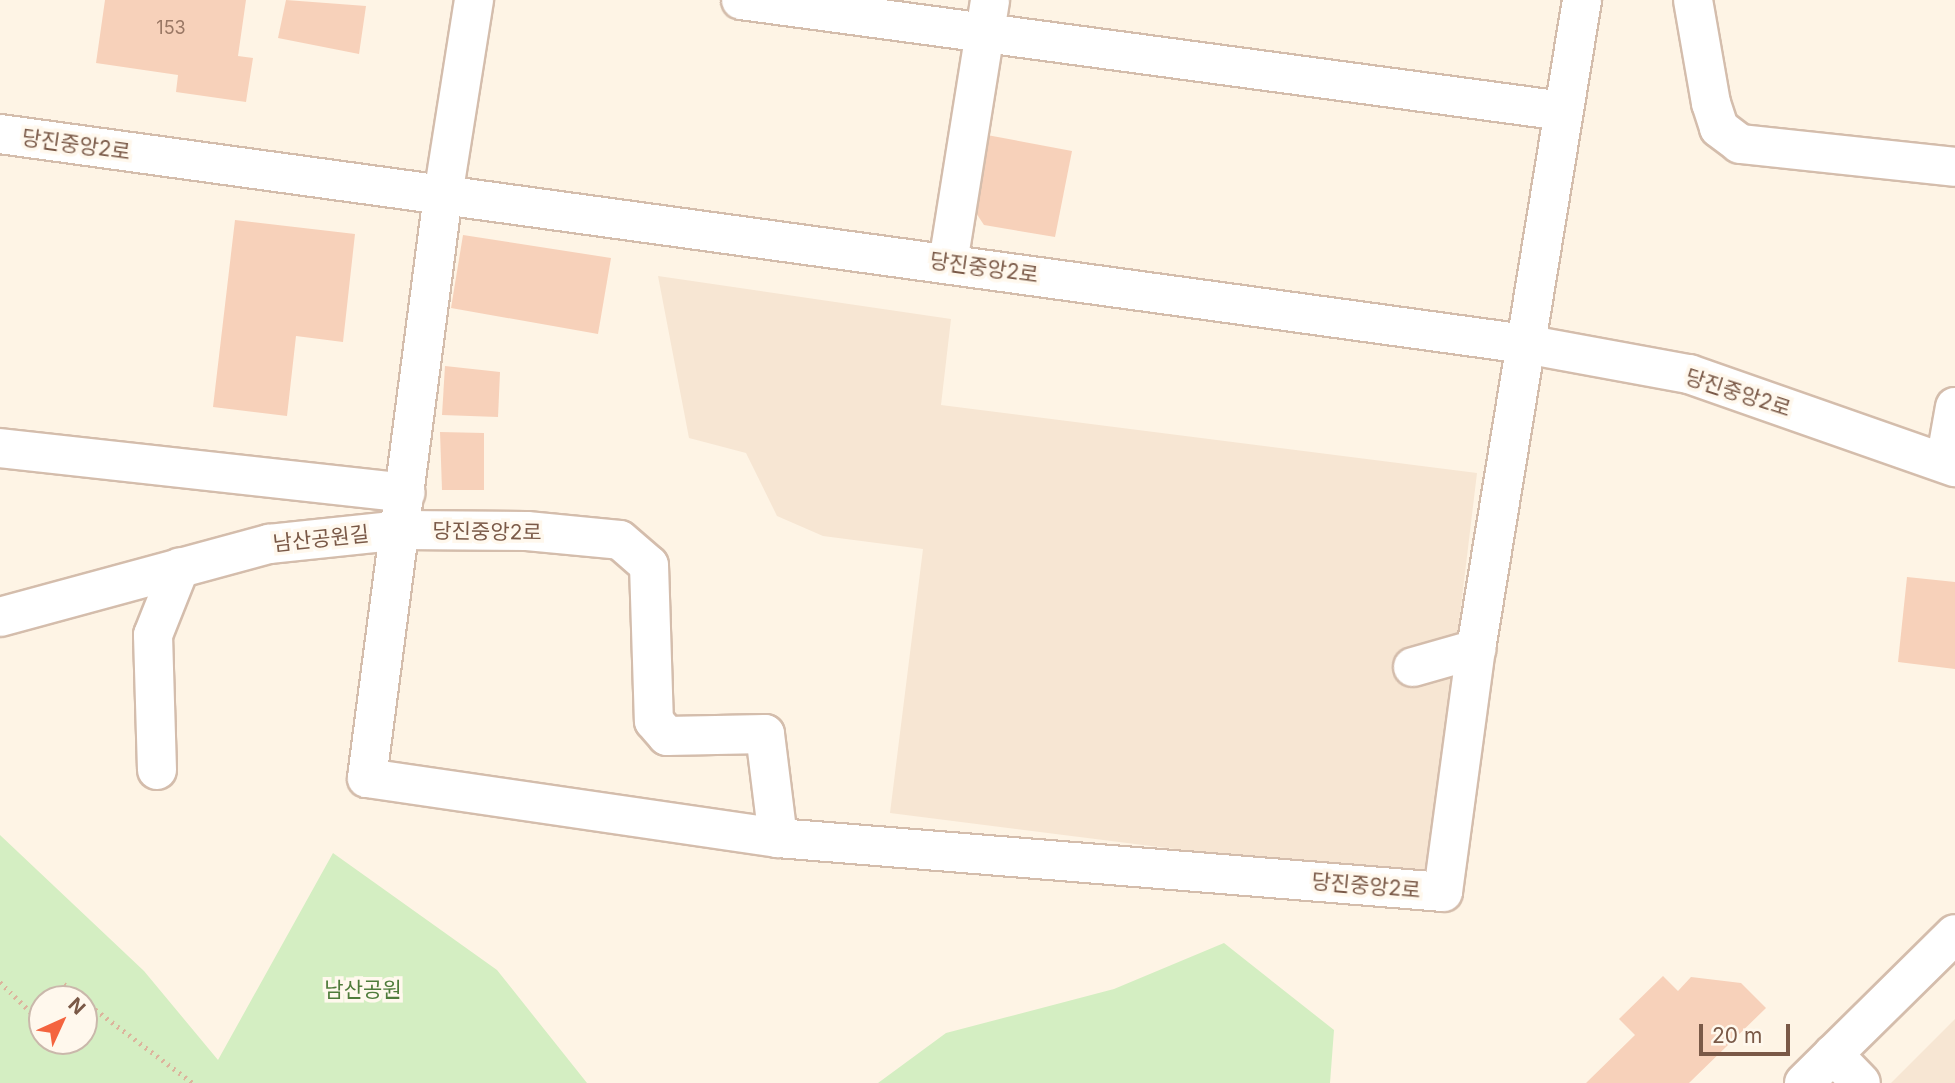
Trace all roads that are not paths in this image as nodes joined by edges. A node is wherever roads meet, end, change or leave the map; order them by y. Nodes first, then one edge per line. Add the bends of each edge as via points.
1 (474, 0) edge
2 (741, 0) edge
3 (1582, 0) edge
4 (1693, 0) edge
5 (987, 18) edge
6 (1563, 111) junction
7 (0, 134) edge
8 (1955, 167) edge
9 (443, 195) junction
10 (948, 263) junction
11 (1525, 344) junction
12 (1955, 407) edge
13 (0, 448) edge
14 (1950, 465) edge
15 (406, 493) junction
16 (402, 530) junction
17 (180, 567) junction
18 (0, 617) edge
19 (1476, 649) junction
20 (1413, 667) dead end
21 (157, 770) dead end
22 (367, 778) joint
23 (778, 838) junction
24 (1955, 934) edge
25 (1833, 1054) junction
26 (1804, 1083) edge
27 (1861, 1083) edge

1 - 9 street, 당진중앙2로
2 - 5 street
3 - 6 street, 당진중앙2로
4 - 8 street via 1719,128 1740,144
5 - 6 street
5 - 10 street
6 - 11 street, 당진중앙2로
7 - 9 street, 당진중앙2로
9 - 10 street, 당진중앙2로
9 - 15 street, 당진중앙2로
10 - 11 street, 당진중앙2로
11 - 14 street, 당진중앙2로 via 1689,374
11 - 19 street, 당진중앙2로
12 - 14 street, 당진중앙2로
13 - 15 street
15 - 16 street, 당진중앙2로
16 - 17 street, 남산공원길 via 269,544
16 - 22 street, 남산공원길
16 - 23 street, 당진중앙2로 via 527,531 620,540 649,565 654,721 667,736 765,734
17 - 18 street, 남산공원길
17 - 21 street via 153,635
19 - 20 street
19 - 23 street, 당진중앙2로 via 1443,892
22 - 23 street, 당진중앙2로
24 - 25 street
25 - 26 street
25 - 27 street

